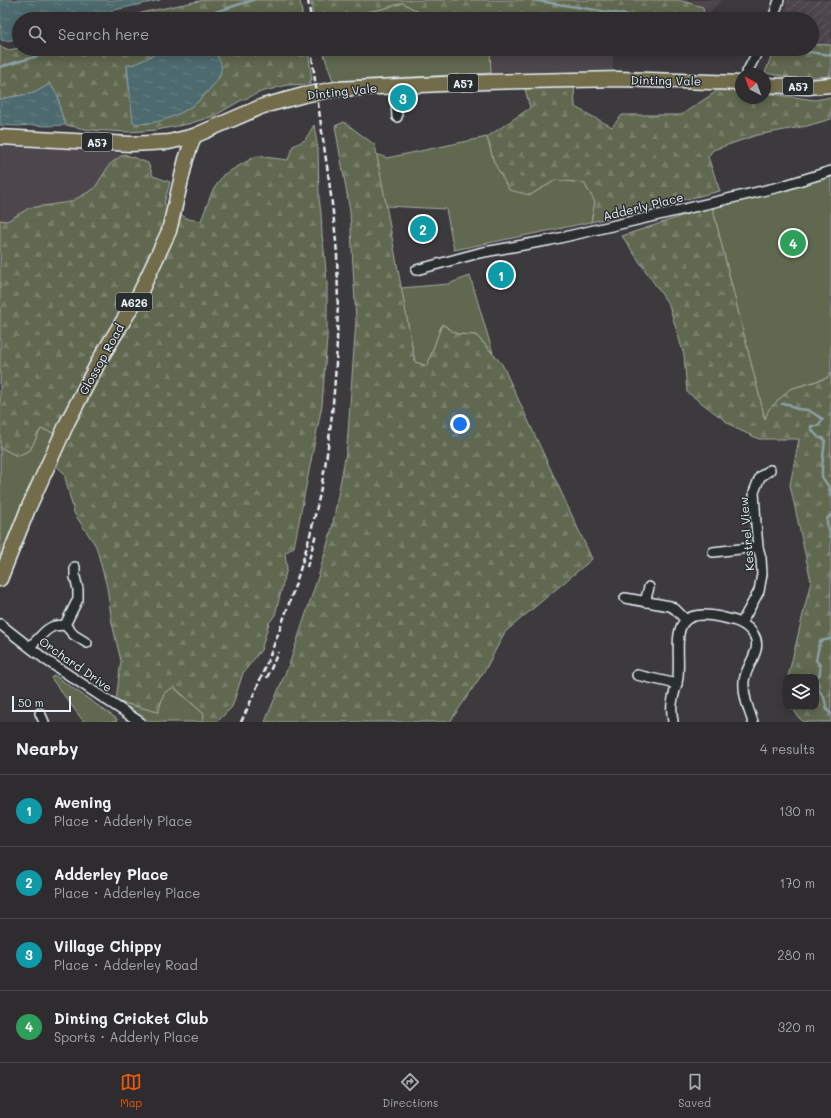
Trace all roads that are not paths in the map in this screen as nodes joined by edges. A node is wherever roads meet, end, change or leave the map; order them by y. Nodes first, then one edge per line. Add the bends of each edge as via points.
1 (779, 0) edge
2 (775, 12) edge
3 (755, 56) edge
4 (749, 68) edge
5 (735, 83) edge
6 (771, 85) edge
7 (831, 85) edge
8 (395, 86) junction
9 (396, 117) dead end
10 (194, 136) junction
11 (0, 137) edge
12 (831, 171) edge
13 (416, 270) dead end
14 (770, 470) dead end
15 (758, 547) junction
16 (713, 552) dead end
17 (75, 567) dead end
18 (1, 576) edge
19 (649, 588) dead end
20 (625, 598) dead end
21 (645, 602) junction
22 (686, 620) junction
23 (742, 622) junction
24 (0, 624) edge
25 (65, 625) junction
26 (87, 643) dead end
27 (29, 646) junction
28 (637, 676) dead end
29 (677, 684) junction
30 (40, 713) dead end
31 (44, 722) edge
32 (140, 722) edge
33 (673, 722) edge
34 (753, 722) edge

1 - 2 street
3 - 4 street
5 - 8 main road, Dinting Vale / A57 via 620,79
6 - 7 main road, A57
8 - 9 street
8 - 10 main road, Dinting Vale / A57 via 328,90 281,100
10 - 11 main road, Dinting Vale / A57 via 169,142 130,144
10 - 18 main road, Glossop Road / A626 via 169,231 140,293 77,402 28,509
12 - 13 street, Adderly Place via 779,187
14 - 15 street, Kestrel View via 760,476 754,492
15 - 16 street
15 - 23 street, Kestrel View via 762,558 759,591
17 - 25 street via 78,599
19 - 21 street
20 - 21 street
21 - 22 street via 670,606
22 - 23 street via 702,615
22 - 29 street via 678,634
23 - 34 street via 754,635 756,643 756,651 746,670 744,684 746,702
24 - 27 street, Orchard Drive
25 - 26 street via 74,635
25 - 27 street via 52,627 36,643
27 - 32 street, Orchard Drive
28 - 29 street
29 - 33 street via 672,705
30 - 31 street

